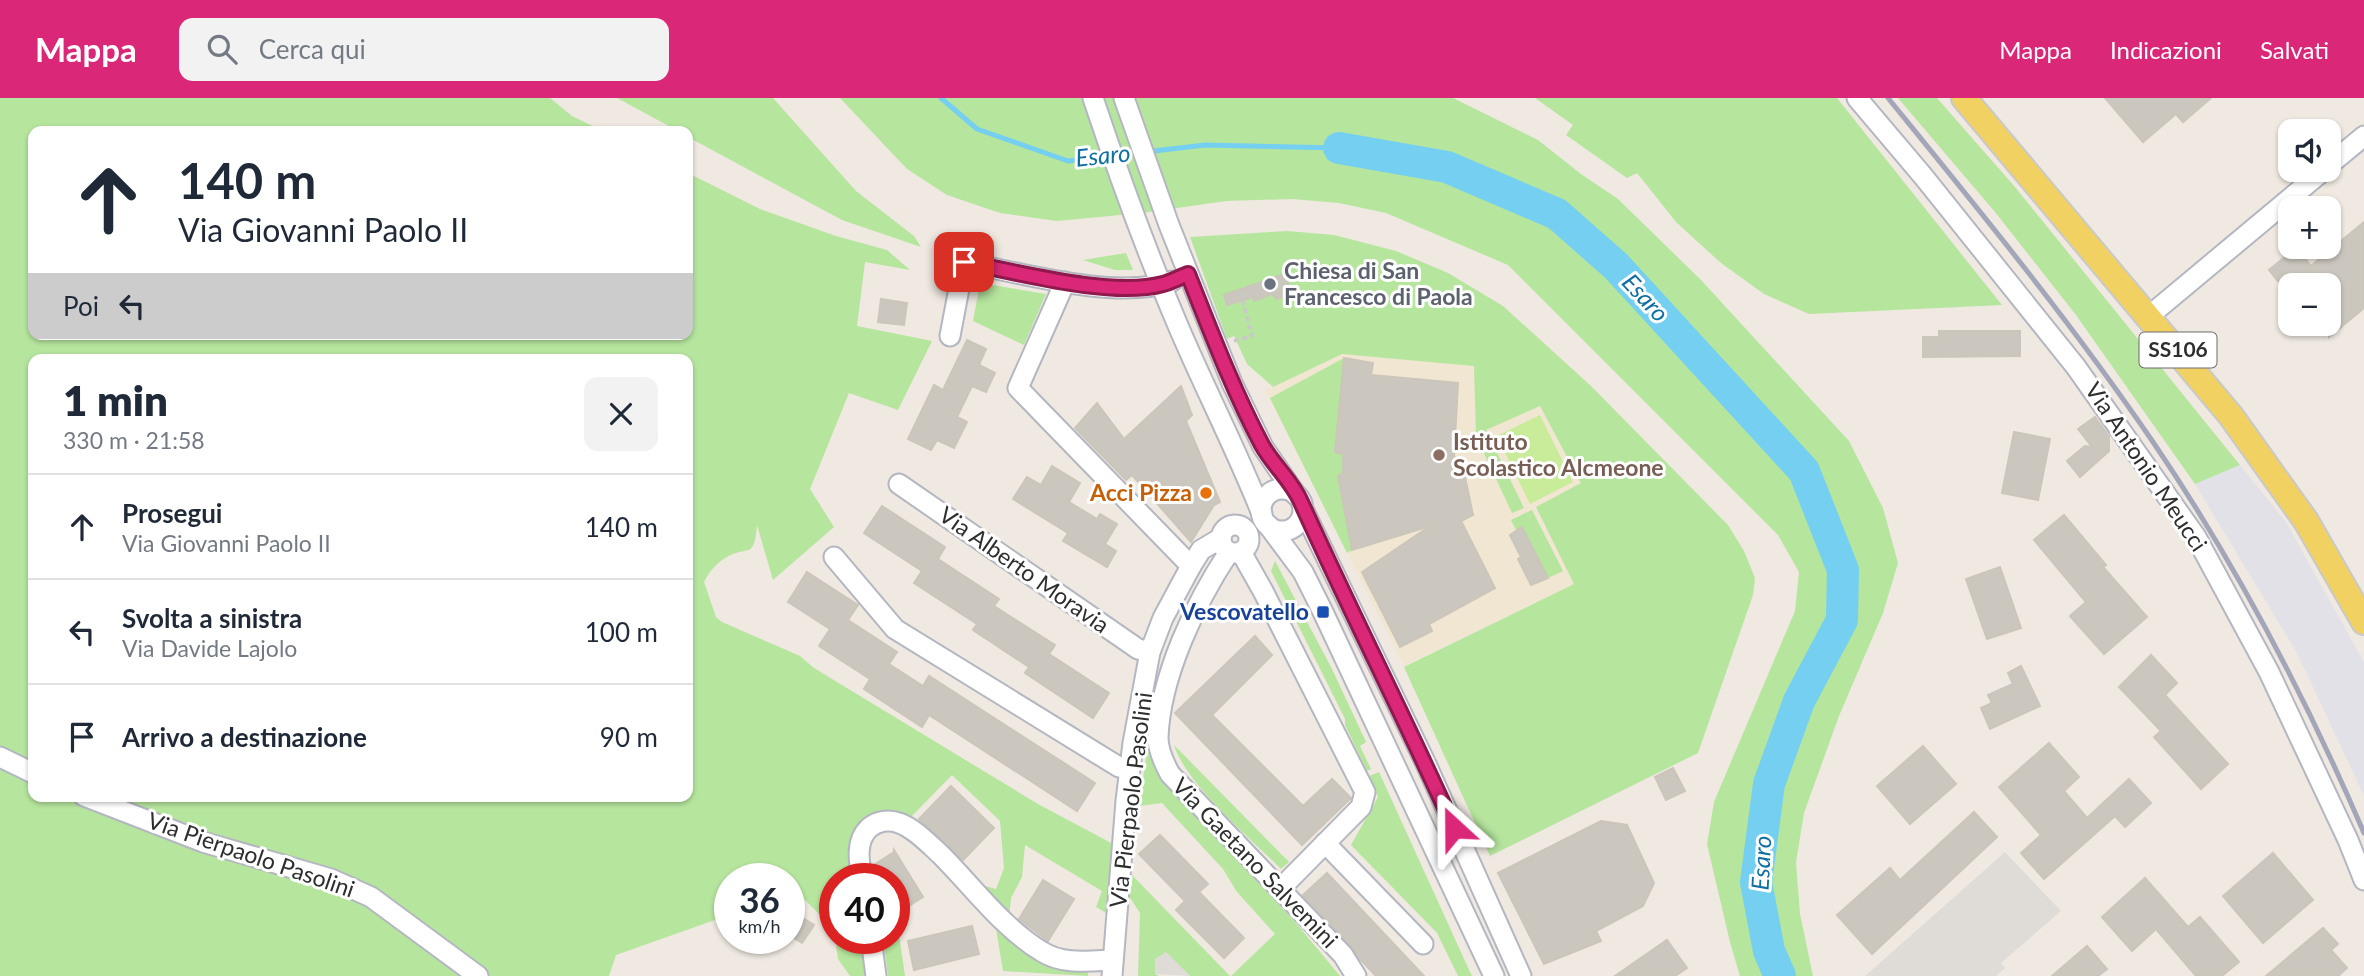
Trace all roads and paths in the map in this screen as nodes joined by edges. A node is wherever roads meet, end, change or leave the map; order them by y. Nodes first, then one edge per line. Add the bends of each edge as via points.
1 (1093, 98) edge
2 (1124, 98) edge
3 (1857, 98) edge
4 (1964, 98) edge
5 (2364, 136) edge
6 (2341, 155) edge
7 (2310, 182) edge
8 (1188, 274) junction
9 (1065, 282) junction
10 (1162, 284) junction
11 (1240, 291) dead end
12 (2149, 316) junction
13 (950, 336) dead end
14 (1231, 342) dead end
15 (1240, 458) junction
16 (899, 484) dead end
17 (1300, 502) junction
18 (1265, 519) junction
19 (1236, 541) junction
20 (834, 557) dead end
21 (1191, 566) junction
22 (1303, 572) junction
23 (2362, 615) edge
24 (1150, 652) junction
25 (0, 757) edge
26 (1130, 769) junction
27 (28, 771) edge
28 (100, 802) edge
29 (1325, 843) junction
30 (860, 863) edge
31 (2364, 880) edge
32 (1281, 888) junction
33 (1423, 944) dead end
34 (873, 954) edge
35 (1113, 968) edge
36 (478, 976) edge
37 (876, 976) edge
38 (1356, 976) edge
39 (1494, 976) edge
40 (1521, 976) edge

1 - 10 street
2 - 8 street
3 - 31 street, Via Antonio Meucci via 2076,367 2196,537 2269,671
4 - 12 main road, SS106
5 - 6 street
7 - 12 street
8 - 10 street
8 - 17 street via 1263,447
9 - 10 street via 1127,288
9 - 13 street via 964,262
9 - 21 street via 1018,388
10 - 15 street
11 - 14 path via 1252,336
12 - 23 main road, SS106 via 2268,466
15 - 18 street
15 - 19 street via 1244,503
16 - 24 street, Via Alberto Moravia via 1138,649
17 - 18 street via 1302,516 1294,527 1280,531
17 - 18 street via 1285,489 1272,492 1263,501
17 - 40 street
18 - 22 street
19 - 21 street, Via Pierpaolo Pasolini via 1201,550
19 - 22 street via 1274,548
19 - 29 street via 1365,792 1361,807
19 - 32 street, Via Gaetano Salvemini via 1207,585 1169,677 1158,740 1170,774
20 - 26 street via 895,629 1119,767
21 - 24 street, Via Pierpaolo Pasolini
22 - 39 street
24 - 26 street, Via Pierpaolo Pasolini
25 - 27 street
26 - 35 street, Via Pierpaolo Pasolini
28 - 36 street, Via Pierpaolo Pasolini via 203,842 341,883 371,897
29 - 32 street
29 - 33 street
30 - 35 street, Via Pierpaolo Pasolini via 862,836 873,825 896,822 934,848 1008,925 1040,951 1057,959
32 - 38 street, Via Gaetano Salvemini via 1343,955
34 - 37 street

